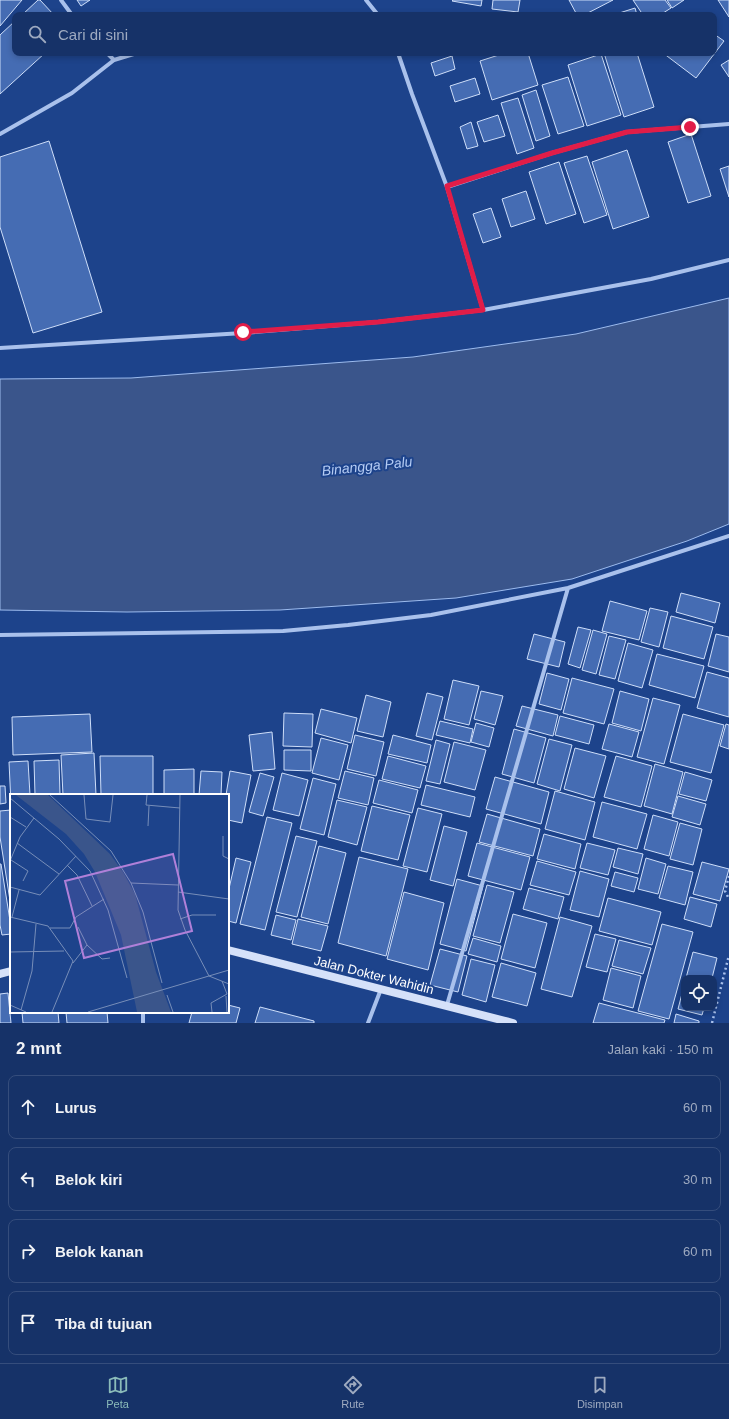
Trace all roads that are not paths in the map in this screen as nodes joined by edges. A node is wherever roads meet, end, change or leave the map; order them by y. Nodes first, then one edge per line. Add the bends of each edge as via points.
1 (61, 0) edge
2 (366, 0) edge
3 (70, 12) edge
4 (376, 12) edge
5 (110, 56) edge
6 (127, 56) edge
7 (399, 56) edge
8 (114, 60) junction
9 (729, 124) edge
10 (0, 134) edge
11 (447, 186) junction
12 (729, 260) edge
13 (483, 310) junction
14 (0, 348) edge
15 (729, 536) edge
16 (568, 588) junction
17 (0, 636) edge
18 (229, 950) edge
19 (10, 971) edge
20 (0, 974) edge
21 (381, 989) junction
22 (448, 1006) junction
23 (368, 1023) edge
24 (513, 1023) edge

1 - 3 street
2 - 4 street
5 - 8 street
6 - 8 street
7 - 11 street
8 - 10 street via 72,93
9 - 11 street via 627,132
11 - 13 street
12 - 13 street via 650,279
13 - 14 street via 235,333
15 - 16 street
16 - 17 street via 431,615 341,626 283,630
16 - 22 street
18 - 21 street, Jalan Dokter Wahidin
19 - 20 street
21 - 22 street, Jalan Dokter Wahidin
21 - 23 street
22 - 24 street, Jalan Dokter Wahidin

